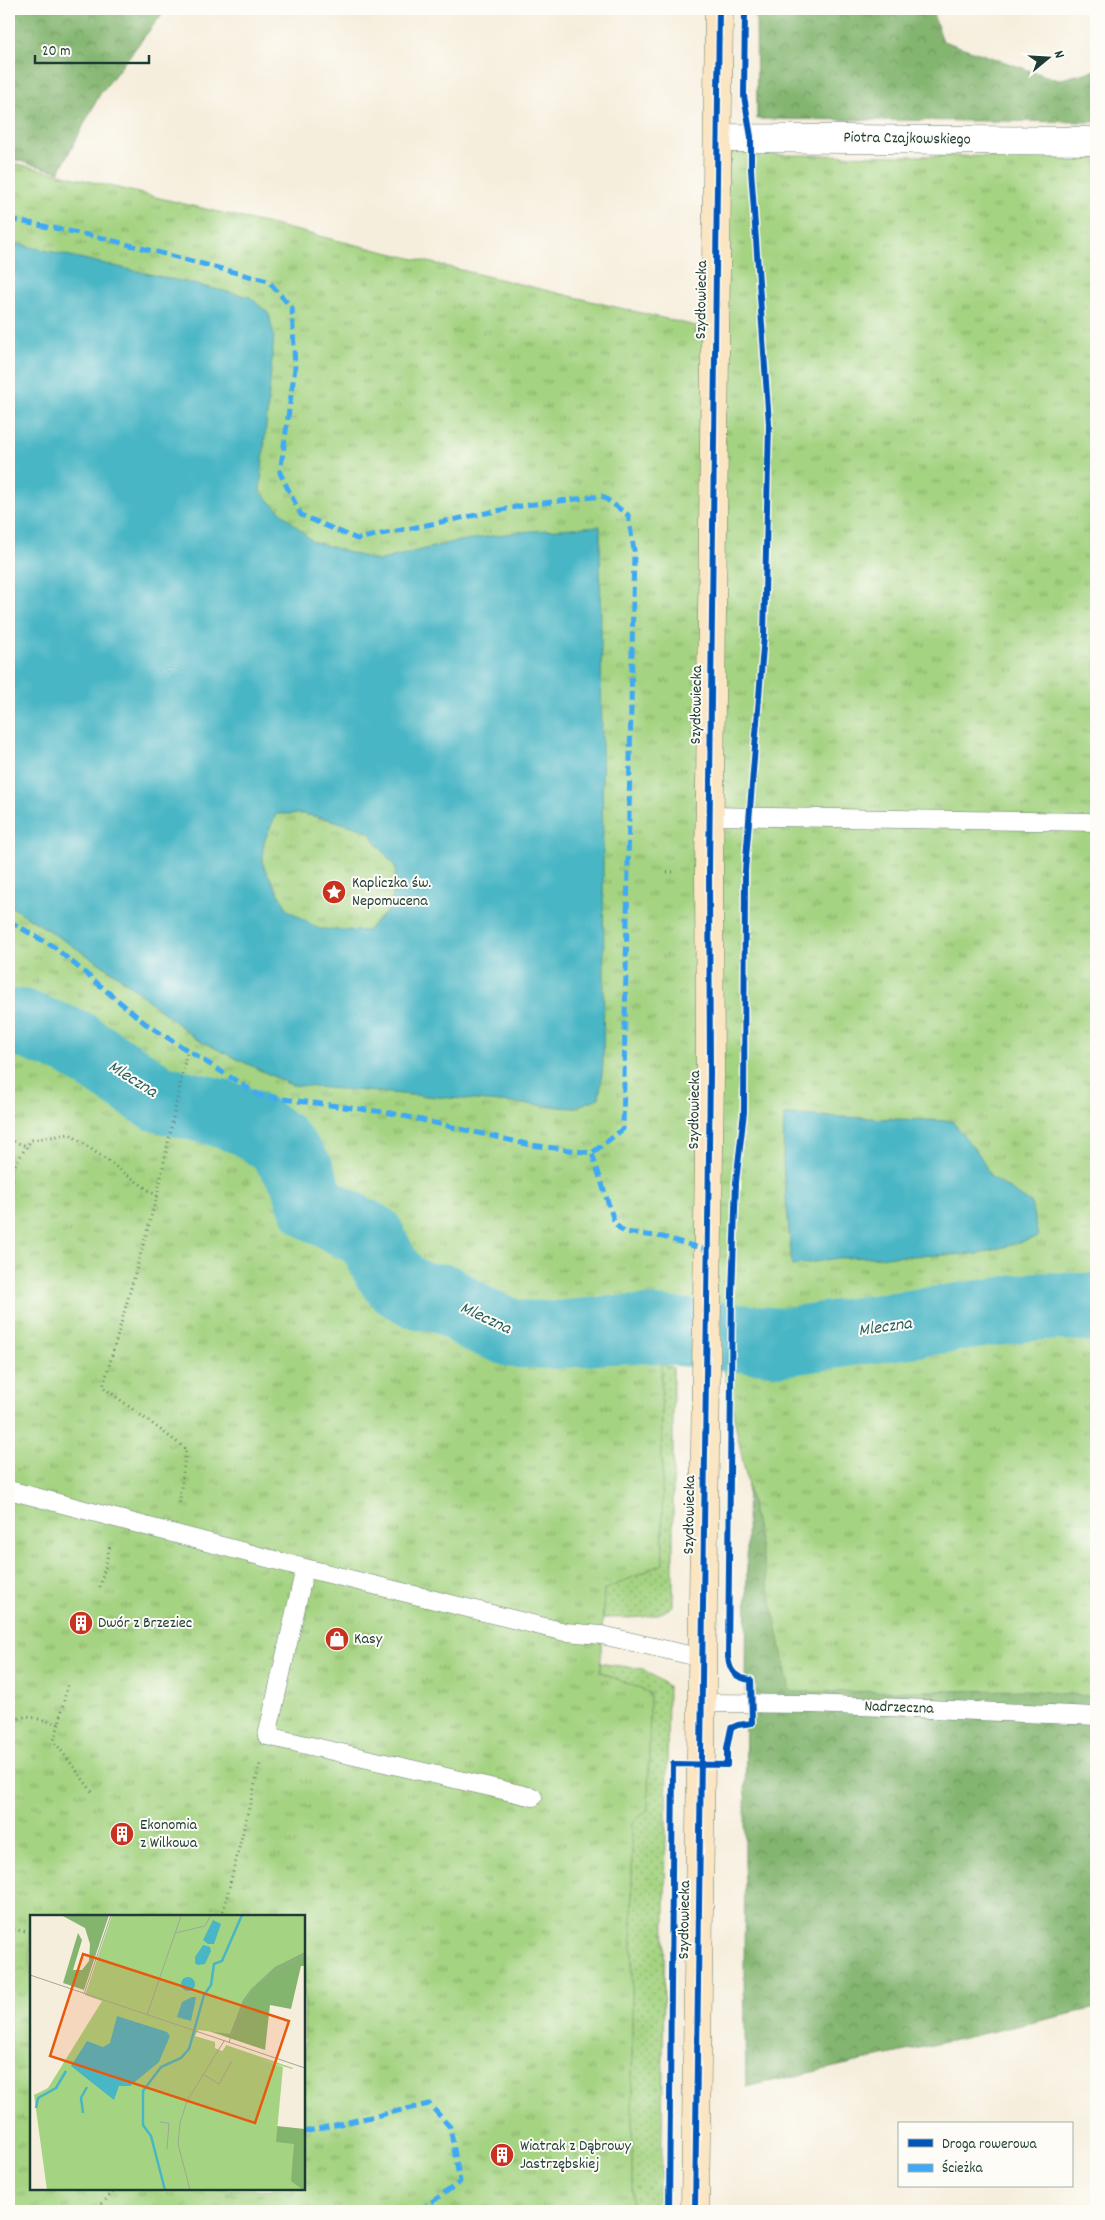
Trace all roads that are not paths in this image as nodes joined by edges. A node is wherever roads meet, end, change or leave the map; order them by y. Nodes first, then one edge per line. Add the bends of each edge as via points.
1 (719, 9) edge
2 (718, 138) junction
3 (1096, 141) edge
4 (710, 816) junction
5 (1096, 822) edge
6 (9, 1490) edge
7 (305, 1568) junction
8 (702, 1658) junction
9 (702, 1703) junction
10 (1096, 1716) edge
11 (533, 1797) dead end
12 (695, 2211) edge

1 - 2 street, Szydłowiecka
2 - 3 street, Piotra Czajkowskiego
2 - 4 street, Szydłowiecka
4 - 5 lane
4 - 8 street, Szydłowiecka
6 - 7 lane
7 - 8 lane via 565,1632 602,1635
7 - 11 lane via 267,1736
8 - 9 street, Szydłowiecka
9 - 10 lane, Nadrzeczna
9 - 12 street, Szydłowiecka

